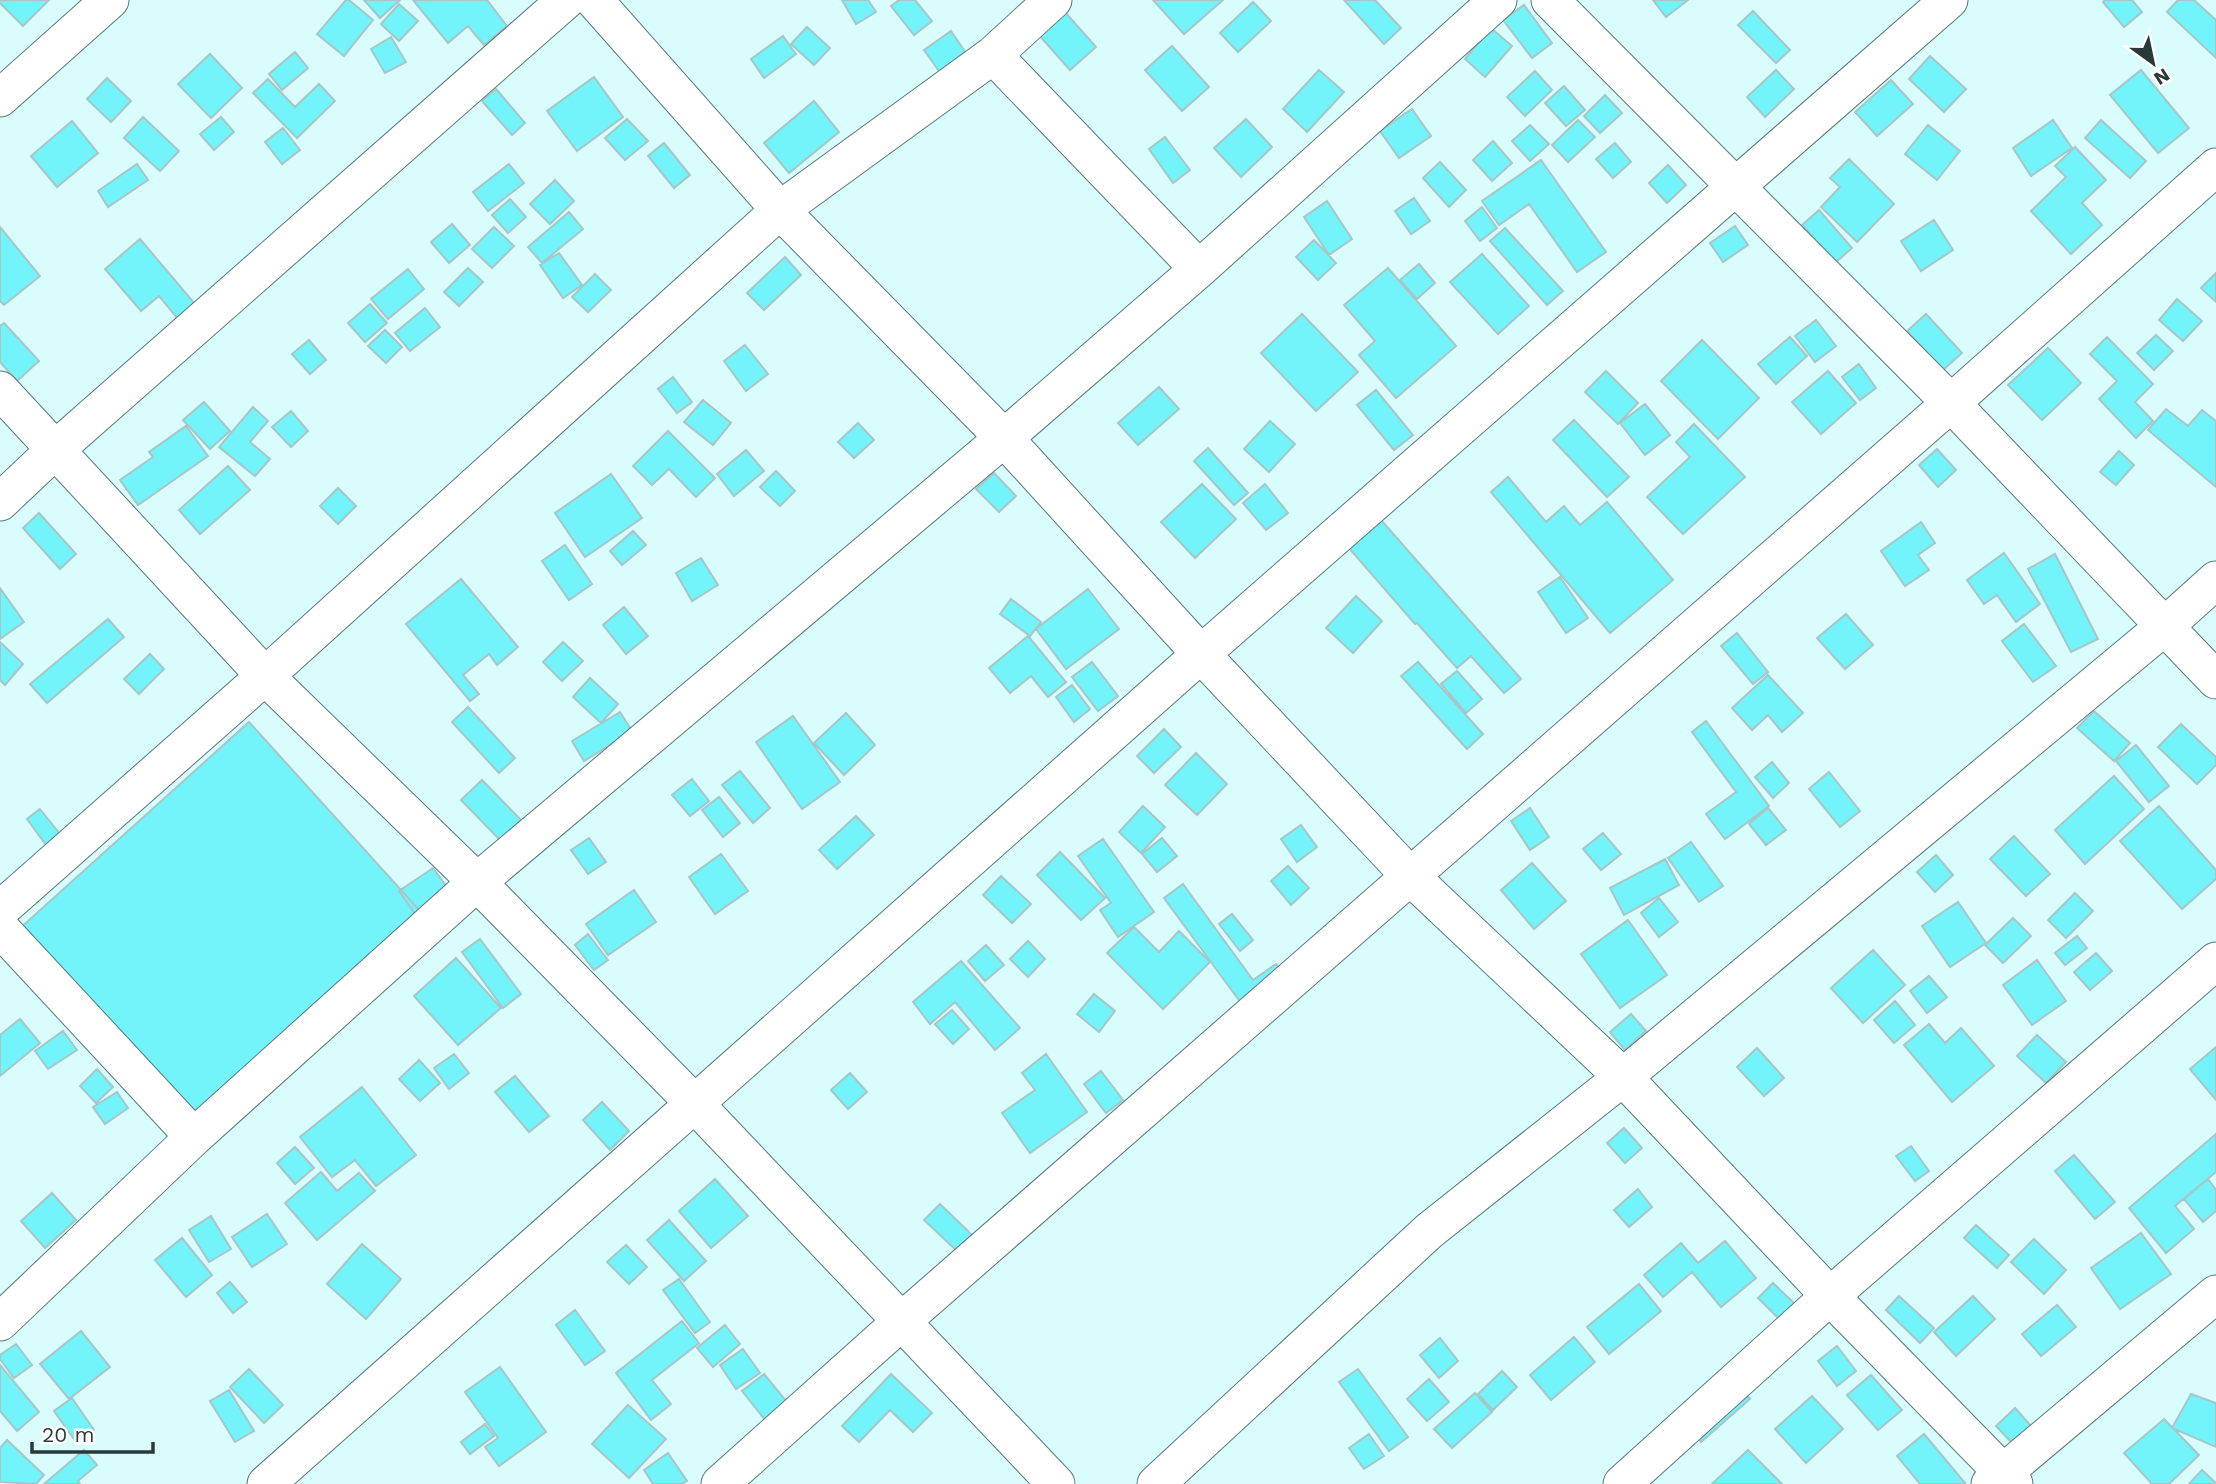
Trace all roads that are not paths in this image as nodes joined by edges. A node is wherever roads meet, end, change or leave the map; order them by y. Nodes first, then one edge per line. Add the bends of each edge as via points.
1 (110, 0) edge
2 (566, 0) edge
3 (594, 0) edge
4 (1053, 0) edge
5 (1498, 0) edge
6 (1550, 0) edge
7 (1949, 0) edge
8 (993, 55) junction
9 (0, 98) edge
10 (2216, 167) edge
11 (1736, 187) junction
12 (779, 210) junction
13 (1199, 269) junction
14 (0, 390) edge
15 (1951, 403) junction
16 (1004, 438) junction
17 (55, 450) junction
18 (0, 502) edge
19 (2216, 580) edge
20 (2165, 626) junction
21 (1201, 654) junction
22 (265, 676) junction
23 (2216, 680) edge
24 (1411, 877) junction
25 (477, 882) junction
26 (0, 910) edge
27 (0, 928) edge
28 (2216, 961) edge
29 (1623, 1077) junction
30 (694, 1103) junction
31 (194, 1137) junction
32 (2216, 1294) edge
33 (1830, 1296) junction
34 (902, 1321) junction
35 (0, 1322) edge
36 (2002, 1480) edge
37 (266, 1484) edge
38 (720, 1484) edge
39 (1056, 1484) edge
40 (1156, 1484) edge
41 (1622, 1484) edge

1 - 9 street
2 - 17 street
3 - 12 street
4 - 8 street
5 - 13 street
6 - 11 street
7 - 11 street
8 - 12 street
8 - 13 street
10 - 15 street
11 - 15 street
11 - 21 street
12 - 16 street
12 - 22 street
13 - 16 street
14 - 17 street
15 - 20 street
15 - 24 street
16 - 21 street
16 - 25 street
17 - 18 street
17 - 22 street
19 - 20 street
20 - 23 street
20 - 29 street
21 - 24 street
21 - 30 street
22 - 25 street
22 - 26 street
24 - 29 street
24 - 34 street
25 - 30 street
25 - 31 street
27 - 31 street
28 - 33 street
29 - 33 street
29 - 40 street via 1429,1231
30 - 34 street
30 - 37 street
31 - 35 street
32 - 36 street
33 - 36 street
33 - 41 street
34 - 38 street
34 - 39 street

